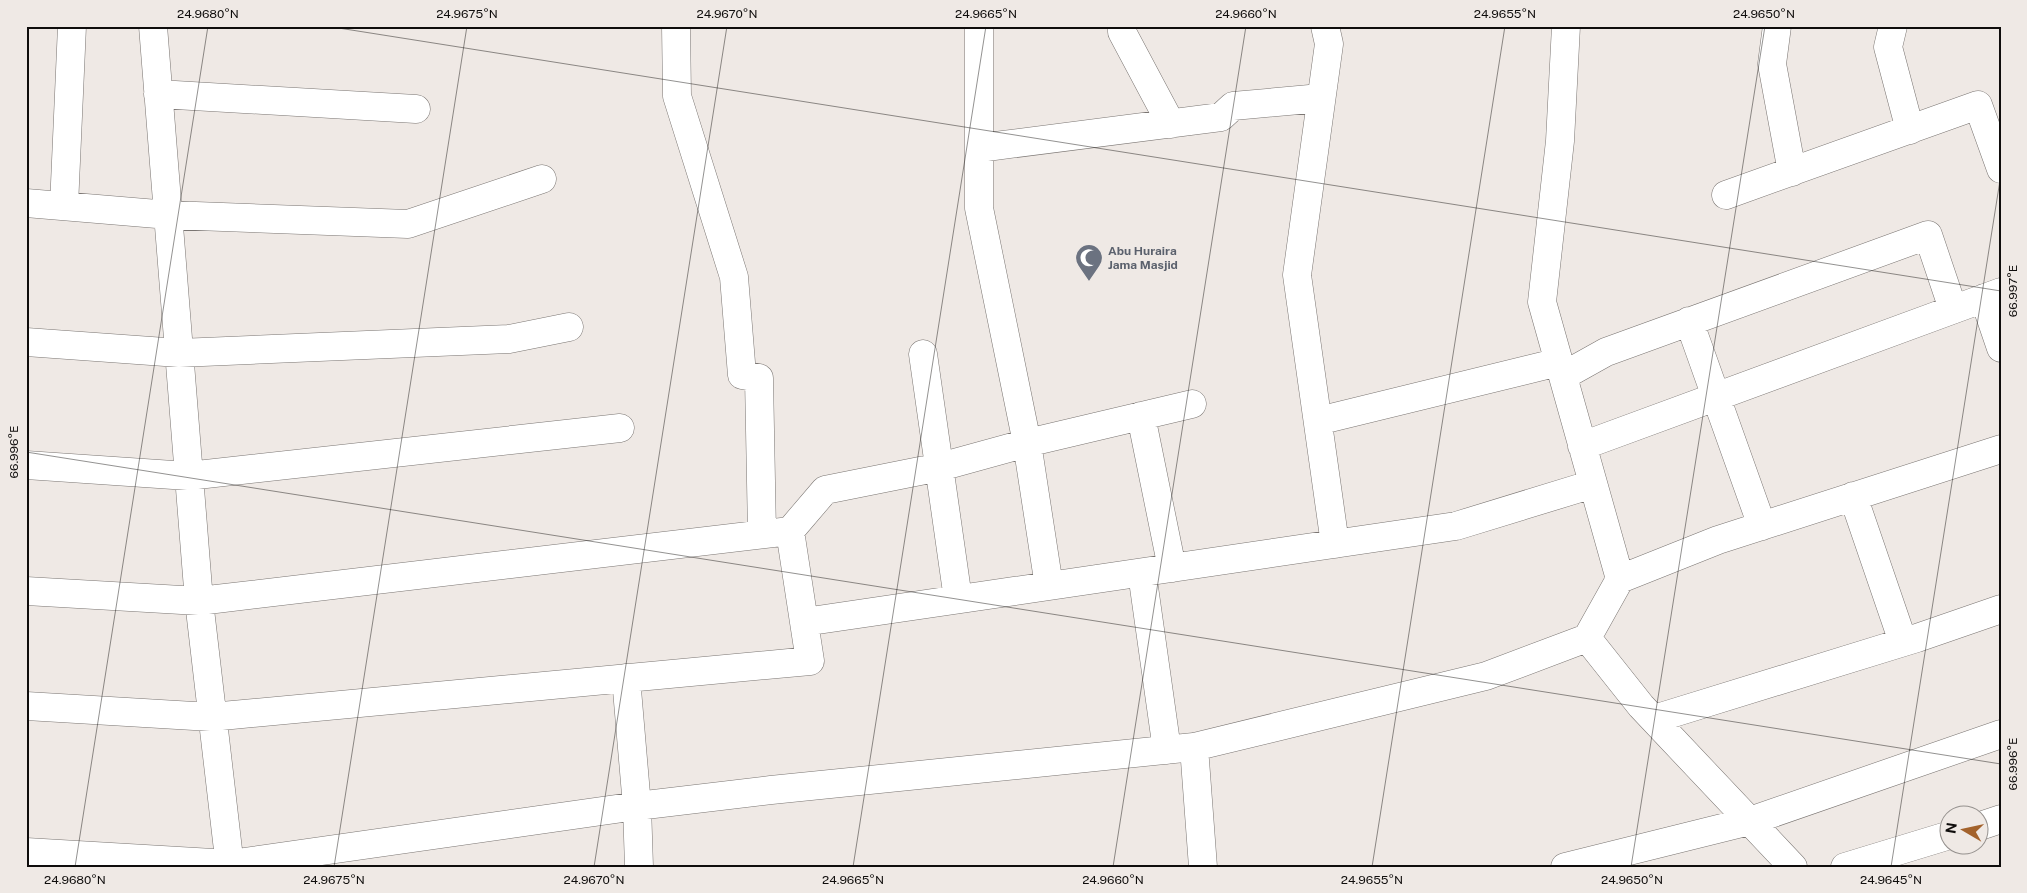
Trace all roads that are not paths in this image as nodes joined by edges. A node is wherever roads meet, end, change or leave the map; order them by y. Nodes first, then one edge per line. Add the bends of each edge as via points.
1 (72, 26) edge
2 (153, 26) edge
3 (676, 26) edge
4 (979, 26) edge
5 (1122, 26) edge
6 (1325, 26) edge
7 (1566, 26) edge
8 (1777, 26) edge
9 (1893, 26) edge
10 (158, 94) junction
11 (1321, 98) junction
12 (416, 110) dead end
13 (1171, 124) junction
14 (1910, 130) junction
15 (979, 148) junction
16 (2001, 169) edge
17 (1792, 172) junction
18 (542, 179) dead end
19 (1726, 196) dead end
20 (26, 203) edge
21 (64, 206) junction
22 (169, 215) junction
23 (1992, 295) edge
24 (1953, 310) junction
25 (1689, 321) junction
26 (569, 327) dead end
27 (26, 342) edge
28 (2001, 348) edge
29 (179, 353) junction
30 (923, 354) dead end
31 (1561, 369) junction
32 (1716, 397) junction
33 (1192, 404) dead end
34 (1141, 416) junction
35 (1318, 421) junction
36 (620, 428) dead end
37 (1027, 443) junction
38 (1582, 446) junction
39 (2001, 449) edge
40 (26, 465) edge
41 (940, 467) junction
42 (188, 476) junction
43 (1593, 484) junction
44 (1853, 496) junction
45 (1762, 526) junction
46 (790, 530) junction
47 (762, 533) junction
48 (1335, 544) junction
49 (1172, 568) junction
50 (1142, 572) junction
51 (1620, 579) junction
52 (1049, 586) junction
53 (26, 591) edge
54 (958, 599) junction
55 (199, 601) junction
56 (2001, 609) edge
57 (804, 622) junction
58 (1587, 638) junction
59 (1903, 642) junction
60 (626, 678) junction
61 (26, 706) edge
62 (211, 717) junction
63 (1654, 720) junction
64 (2001, 734) edge
65 (1194, 747) junction
66 (1167, 750) junction
67 (637, 806) junction
68 (1750, 821) junction
69 (1940, 838) edge
70 (26, 852) edge
71 (230, 866) edge
72 (639, 867) edge
73 (1203, 867) edge
74 (1565, 867) edge
75 (1793, 867) edge
76 (1845, 867) edge

1 - 21 street
2 - 10 street
3 - 47 street via 677,96 734,277 742,375 759,378
4 - 15 street
5 - 13 street via 1122,32
6 - 11 street via 1329,44
7 - 31 street via 1560,141 1542,302
8 - 17 street via 1772,64
9 - 14 street via 1888,47
10 - 12 street
10 - 22 street
11 - 13 street via 1233,106 1221,117
11 - 35 street via 1297,275
13 - 15 street
14 - 16 street via 1978,105
14 - 17 street
15 - 37 street via 979,208
17 - 19 street
18 - 22 street via 408,224
20 - 21 street
21 - 22 street
22 - 29 street
23 - 24 street
23 - 28 street
24 - 25 street via 1928,235
24 - 32 street
25 - 31 street
25 - 32 street
26 - 29 street via 509,338
27 - 29 street
29 - 42 street
30 - 41 street
31 - 35 street
31 - 38 street
32 - 38 street
32 - 45 street
33 - 34 street
34 - 37 street
34 - 49 street
35 - 48 street
36 - 42 street
37 - 41 street
37 - 52 street
38 - 43 street
39 - 44 street
40 - 42 street
41 - 46 street via 825,490
41 - 54 street
42 - 55 street
43 - 48 street via 1456,526
43 - 51 street
44 - 45 street
44 - 59 street
45 - 51 street
46 - 47 street
46 - 57 street
47 - 55 street
48 - 49 street
49 - 50 street
50 - 52 street
50 - 66 street
51 - 58 street
52 - 54 street
53 - 55 street
54 - 57 street
55 - 62 street
56 - 59 street
57 - 60 street via 810,661
58 - 63 street
58 - 65 street via 1486,676
59 - 63 street
60 - 62 street
60 - 67 street
61 - 62 street
62 - 71 street
63 - 68 street
64 - 68 street
65 - 66 street
65 - 73 street
66 - 67 street
67 - 71 street
67 - 72 street
68 - 74 street
68 - 75 street
69 - 76 street
70 - 71 street

